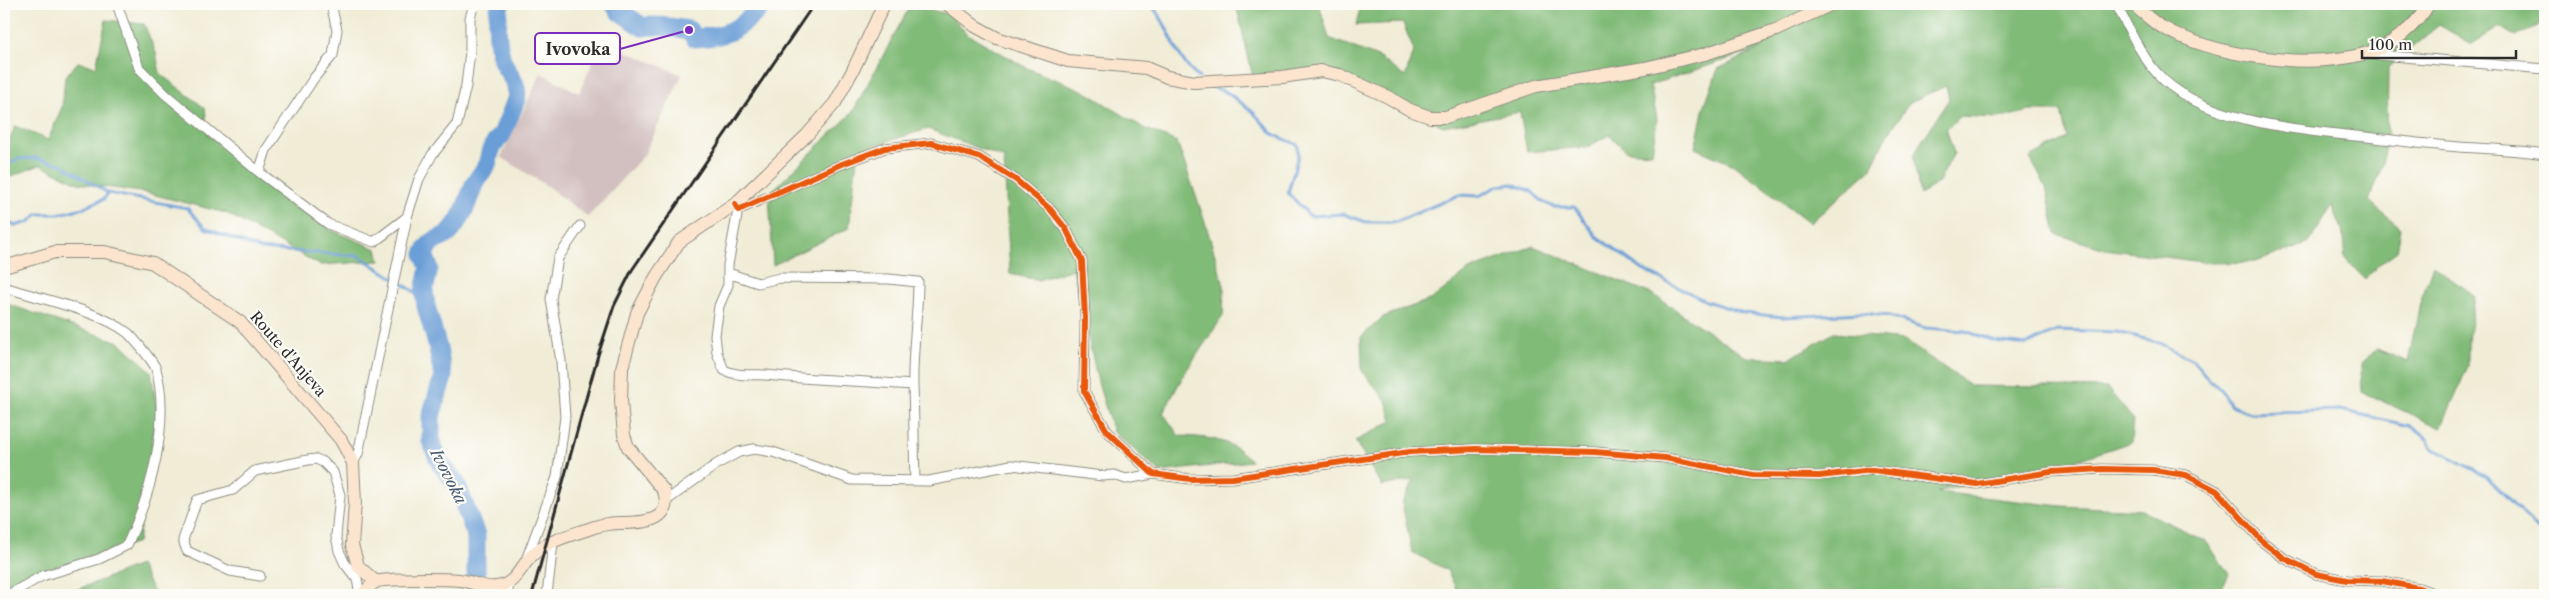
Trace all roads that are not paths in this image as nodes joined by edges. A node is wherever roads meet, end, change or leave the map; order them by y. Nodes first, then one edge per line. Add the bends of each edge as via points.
1 (117, 4) edge
2 (331, 4) edge
3 (474, 4) edge
4 (884, 4) edge
5 (947, 4) edge
6 (1832, 4) edge
7 (2116, 4) edge
8 (2132, 4) edge
9 (2429, 4) edge
10 (2365, 54) junction
11 (2545, 69) edge
12 (2545, 154) edge
13 (259, 172) junction
14 (737, 207) junction
15 (407, 217) junction
16 (580, 226) dead end
17 (4, 267) edge
18 (728, 273) junction
19 (4, 288) edge
20 (913, 385) junction
21 (352, 462) junction
22 (1152, 474) junction
23 (915, 481) junction
24 (667, 500) junction
25 (553, 543) junction
26 (523, 567) junction
27 (260, 576) dead end
28 (376, 582) junction
29 (508, 589) edge
30 (8, 595) edge
31 (361, 595) edge
32 (547, 595) edge
33 (2438, 595) edge

1 - 13 street via 139,68 165,94
2 - 13 street via 337,30 333,55 266,150
3 - 15 street via 470,18 466,86 457,124 432,155 419,179
4 - 14 street via 835,103
5 - 6 street via 997,38 1068,61 1146,68 1167,77 1194,82 1282,77 1321,71 1340,75 1410,110 1430,117 1446,117 1536,86 1645,68 1705,54 1776,30
7 - 12 street via 2141,52 2157,73 2194,99 2243,120 2307,132
8 - 10 street via 2162,27 2206,45 2240,54 2293,60 2329,60
9 - 10 street via 2409,29 2392,42
10 - 11 street
13 - 15 street via 328,224 374,242
14 - 18 street
14 - 22 street via 884,148 931,143 979,157 1016,180 1050,209 1066,229 1082,261 1084,391 1106,431
14 - 24 street via 679,242 637,313 627,342 622,384 624,435 628,447 658,482
15 - 21 street via 358,454
16 - 26 street via 558,258 551,299 561,361 564,417 557,477
17 - 21 street, Route d'Anjeva via 55,252 105,252 153,263 240,322 341,440
18 - 20 street via 715,335 717,353 724,370 736,375
18 - 20 street via 758,283 780,278 918,282
19 - 30 street via 90,313 128,334 156,367 161,413 148,487 127,545 99,559 42,576
20 - 23 street
21 - 28 street, Route d'Anjeva via 355,503 352,545 358,566
22 - 23 street via 1126,479 1114,475 1011,465
22 - 33 street via 1190,479 1233,478 1410,452 1474,449 1656,457 1753,475 1819,476 1873,470 1977,484 2051,472 2153,470 2186,475 2216,491 2264,543 2284,558 2316,574 2347,580 2382,581
23 - 24 street via 852,480 774,452 754,449 739,452 717,464
24 - 25 street via 656,518 647,522 588,529
25 - 26 street via 536,552
25 - 32 street
26 - 29 street
27 - 31 street via 230,570 187,551 184,540 196,500 233,490 255,471 316,460 328,465 337,483 340,495 336,536 345,564 357,579
28 - 29 street via 460,580
28 - 31 street

